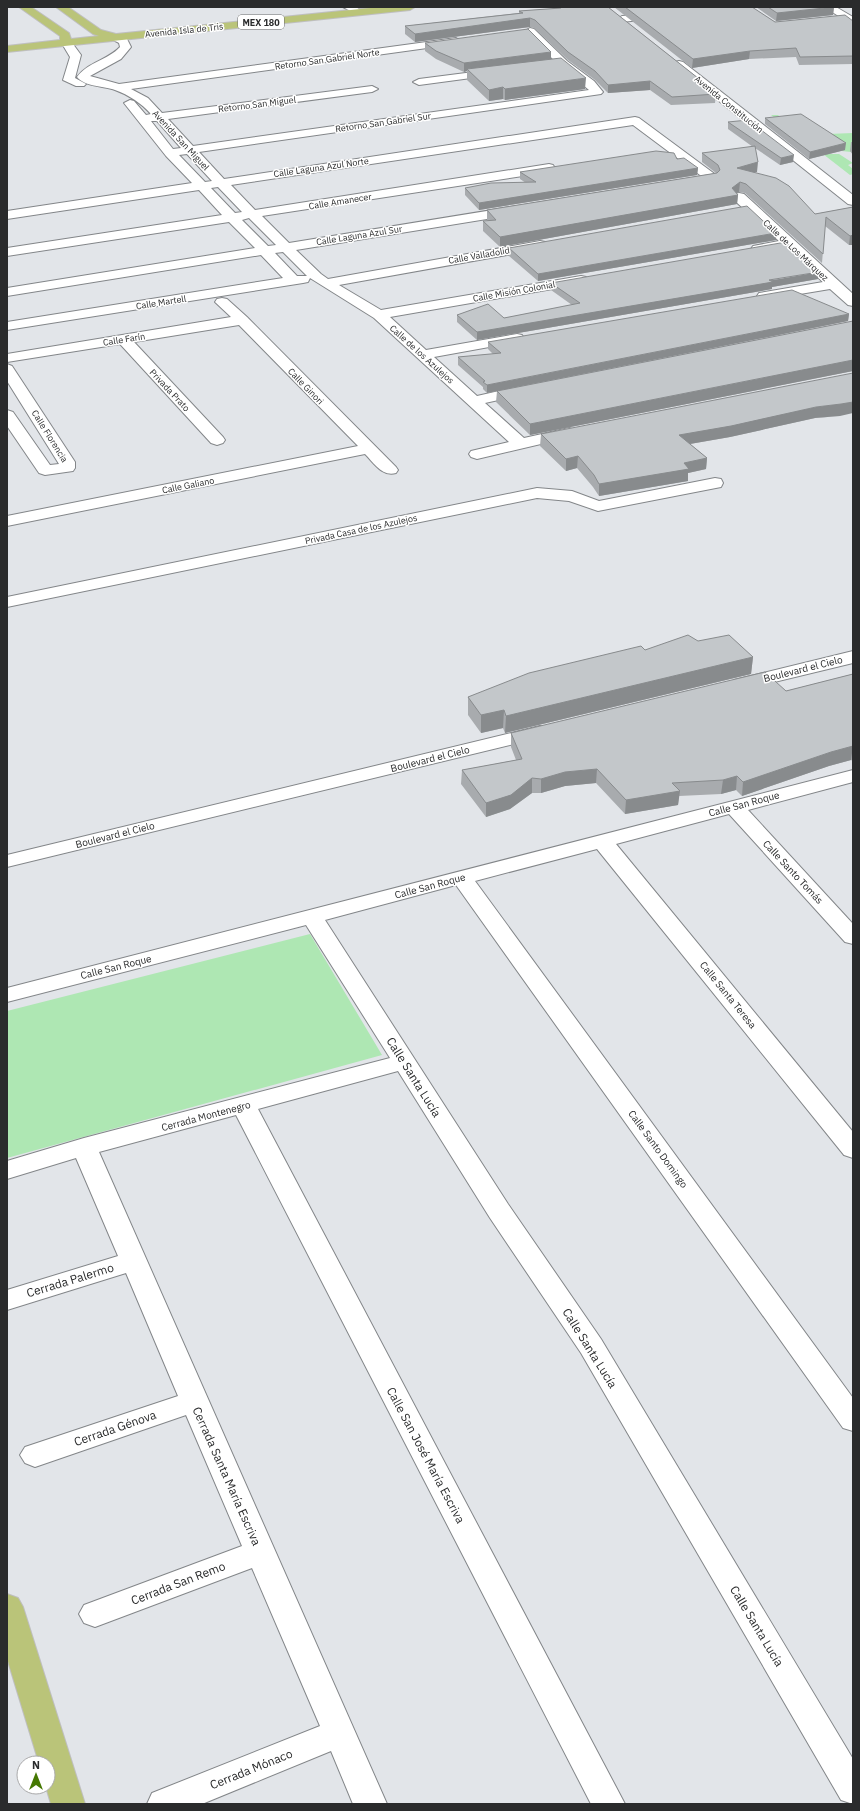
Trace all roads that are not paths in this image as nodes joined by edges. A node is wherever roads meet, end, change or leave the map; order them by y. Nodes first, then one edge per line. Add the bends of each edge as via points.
1 (24, 7) edge
2 (61, 7) edge
3 (410, 7) edge
4 (829, 7) edge
5 (351, 8) edge
6 (372, 9) edge
7 (618, 12) edge
8 (832, 20) edge
9 (850, 20) edge
10 (648, 27) edge
11 (528, 30) edge
12 (97, 32) junction
13 (160, 32) junction
14 (113, 37) junction
15 (65, 39) junction
16 (467, 40) edge
17 (7, 41) edge
18 (126, 47) junction
19 (7, 49) edge
20 (75, 54) junction
21 (668, 55) edge
22 (685, 55) edge
23 (563, 63) junction
24 (548, 65) edge
25 (510, 70) edge
26 (419, 82) dead end
27 (119, 87) junction
28 (372, 89) dead end
29 (733, 92) junction
30 (716, 94) junction
31 (744, 101) dead end
32 (160, 116) junction
33 (142, 119) junction
34 (673, 149) junction
35 (190, 150) junction
36 (657, 151) edge
37 (170, 153) junction
38 (564, 166) edge
39 (696, 181) edge
40 (220, 182) junction
41 (200, 185) junction
42 (739, 197) dead end
43 (853, 201) edge
44 (534, 207) edge
45 (750, 207) junction
46 (734, 210) edge
47 (252, 214) junction
48 (7, 215) edge
49 (230, 218) junction
50 (554, 242) edge
51 (791, 243) junction
52 (285, 247) junction
53 (263, 251) junction
54 (744, 251) edge
55 (7, 252) edge
56 (289, 276) junction
57 (317, 276) junction
58 (597, 277) edge
59 (833, 284) junction
60 (7, 292) edge
61 (748, 298) edge
62 (222, 302) dead end
63 (853, 302) edge
64 (379, 315) junction
65 (7, 316) edge
66 (39, 316) junction
67 (242, 320) junction
68 (7, 326) edge
69 (530, 336) edge
70 (123, 339) junction
71 (422, 355) junction
72 (7, 358) edge
73 (7, 369) edge
74 (542, 387) edge
75 (473, 401) junction
76 (34, 412) junction
77 (8, 416) edge
78 (582, 431) edge
79 (217, 440) dead end
80 (520, 443) junction
81 (368, 449) junction
82 (477, 454) dead end
83 (390, 470) dead end
84 (715, 483) dead end
85 (7, 521) edge
86 (7, 602) edge
87 (853, 657) edge
88 (721, 689) edge
89 (558, 728) edge
90 (853, 776) edge
91 (734, 807) junction
92 (602, 841) junction
93 (7, 861) edge
94 (462, 878) junction
95 (312, 917) junction
96 (853, 937) edge
97 (7, 995) edge
98 (404, 1062) junction
99 (244, 1106) junction
100 (84, 1147) junction
101 (853, 1149) edge
102 (7, 1170) edge
103 (133, 1261) junction
104 (7, 1300) edge
105 (195, 1402) junction
106 (853, 1420) edge
107 (35, 1455) dead end
108 (260, 1552) junction
109 (7, 1608) edge
110 (95, 1614) dead end
111 (339, 1733) junction
112 (853, 1789) edge
113 (68, 1804) edge
114 (164, 1804) edge
115 (370, 1804) edge
116 (608, 1804) edge

1 - 15 main road
2 - 12 main road
3 - 6 main road, Avenida Isla de Tris / MEX 180
4 - 9 street
5 - 6 main road, Avenida Isla de Tris / MEX 180
5 - 12 main road, Avenida Isla de Tris / MEX 180
5 - 13 main road, Avenida Isla de Tris / MEX 180
7 - 10 street via 635,23
8 - 9 street
11 - 23 street
12 - 14 main road
12 - 15 main road, Avenida Isla de Tris / MEX 180
13 - 14 main road, Avenida Isla de Tris / MEX 180
13 - 18 main road
14 - 15 main road, Avenida Isla de Tris / MEX 180
14 - 18 street via 123,41
15 - 17 main road, Avenida Isla de Tris / MEX 180
15 - 19 main road, Avenida Isla de Tris / MEX 180
15 - 20 street
16 - 27 street, Retorno San Gabriel Norte
18 - 27 street, Avenida San Miguel via 117,57 87,72 83,77
19 - 20 main road
20 - 33 street, Avenida San Miguel via 76,59 69,80 125,98
21 - 30 street, Avenida Constitución
22 - 29 street, Avenida Constitución
23 - 24 street
23 - 35 street, Retorno San Gabriel Sur via 590,83 597,92
25 - 26 street
27 - 32 street, Avenida San Miguel via 144,100
28 - 32 street, Retorno San Miguel
29 - 30 street
29 - 31 street, Avenida Constitución
30 - 43 street, Avenida Constitución
32 - 33 street, Retorno San Miguel
32 - 35 street, Avenida San Miguel
33 - 37 street, Avenida San Miguel
34 - 36 street
34 - 39 street via 712,178
34 - 40 street, Calle Laguna Azul Norte via 635,121
35 - 37 street, Retorno San Gabriel Sur
35 - 40 street, Avenida San Miguel
37 - 41 street, Avenida San Miguel
38 - 47 street, Calle Amanecer
40 - 41 street, Calle Laguna Azul Norte
40 - 47 street, Avenida San Miguel
41 - 48 street, Calle Laguna Azul Norte
41 - 49 street, Avenida San Miguel
42 - 45 street, Calle de Los Márquez
44 - 52 street, Calle Laguna Azul Sur
45 - 46 street
45 - 51 street, Calle de Los Márquez
47 - 49 street, Calle Amanecer
47 - 52 street, Avenida San Miguel
49 - 53 street, Avenida San Miguel
49 - 55 street, Calle Amanecer
50 - 57 street, Calle Valladolid
51 - 54 street
51 - 59 street, Calle de Los Márquez
52 - 53 street, Calle Laguna Azul Sur
52 - 57 street, Avenida San Miguel
53 - 56 street, Avenida San Miguel
53 - 60 street, Calle Laguna Azul Sur
56 - 57 street, Calle Martell
56 - 66 street, Calle Martell
57 - 64 street, Calle de los Azulejos
58 - 64 street, Calle Misión Colonial
59 - 61 street
59 - 63 street, Calle de Los Márquez
62 - 67 street, Calle Ginori
64 - 71 street, Calle de los Azulejos
65 - 66 street, Calle Martell
66 - 68 street, Calle Martell
67 - 70 street, Calle Farín
67 - 81 street, Calle Ginori
69 - 71 street
70 - 72 street, Calle Farín
70 - 79 street, Privada Prato
71 - 75 street, Calle de los Azulejos
73 - 76 street, Calle Florencia
74 - 75 street
75 - 80 street, Calle de los Azulejos
76 - 77 street
76 - 77 street, Calle Florencia via 67,462 67,468 45,470
78 - 80 street
80 - 82 street
81 - 83 street, Calle Ginori
81 - 85 street, Calle Galiano
84 - 86 street, Privada Casa de los Azulejos via 598,506 572,496 537,493
87 - 88 street, Boulevard el Cielo
89 - 93 street, Boulevard el Cielo
90 - 91 street, Calle San Roque
91 - 92 street, Calle San Roque
91 - 96 street, Calle Santo Tomás
92 - 94 street, Calle San Roque
92 - 101 street, Calle Santa Teresa
94 - 95 street, Calle San Roque
94 - 106 street, Calle Santo Domingo
95 - 97 street, Calle San Roque
95 - 98 street, Calle Santa Lucía
98 - 99 street, Cerrada Montenegro
98 - 112 street, Calle Santa Lucía via 499,1211 591,1346
99 - 100 street, Cerrada Montenegro
99 - 116 street, Calle San José María Escriva
100 - 102 street, Cerrada Montenegro
100 - 103 street, Cerrada Santa María Escriva
103 - 104 street, Cerrada Palermo
103 - 105 street, Cerrada Santa María Escriva
105 - 107 street, Cerrada Génova
105 - 108 street, Cerrada Santa María Escriva
108 - 110 street, Cerrada San Remo
108 - 111 street, Cerrada Santa María Escriva
109 - 113 main road
111 - 114 street, Cerrada Mónaco
111 - 115 street, Cerrada Santa María Escriva

